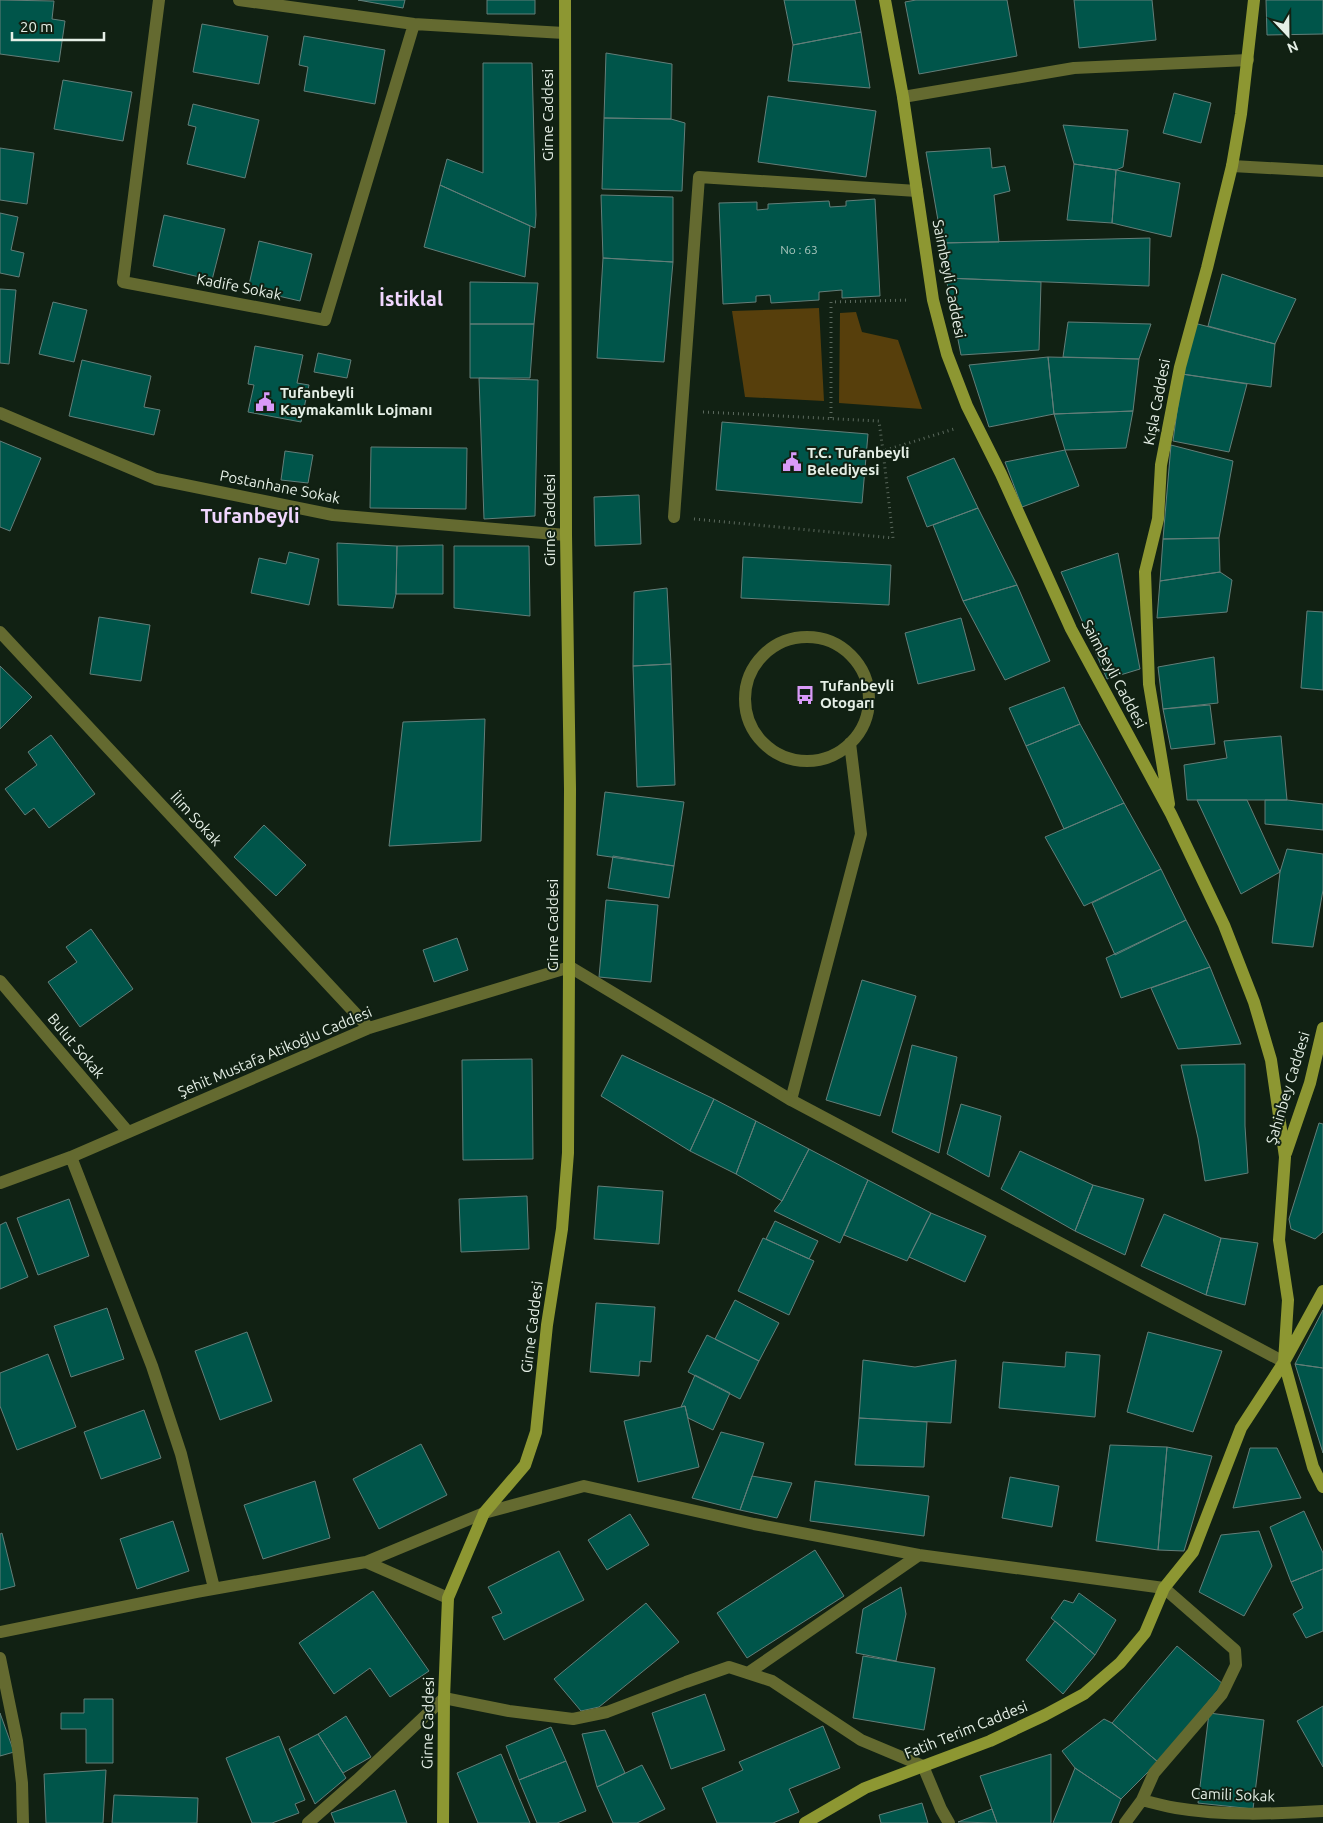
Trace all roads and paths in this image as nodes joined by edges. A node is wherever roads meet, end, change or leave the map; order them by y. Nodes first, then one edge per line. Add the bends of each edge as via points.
1 (159, 0) edge
2 (239, 0) edge
3 (565, 0) edge
4 (885, 0) edge
5 (1254, 0) edge
6 (414, 24) junction
7 (564, 33) junction
8 (1248, 60) junction
9 (903, 98) junction
10 (1232, 166) junction
11 (1323, 171) edge
12 (917, 191) junction
13 (934, 300) junction
14 (682, 411) junction
15 (0, 413) edge
16 (831, 418) junction
17 (975, 422) junction
18 (884, 451) junction
19 (674, 517) joint
20 (566, 535) junction
21 (0, 632) edge
22 (850, 743) junction
23 (1171, 814) junction
24 (570, 967) junction
25 (0, 981) edge
26 (368, 1028) junction
27 (1323, 1028) edge
28 (791, 1100) junction
29 (128, 1132) junction
30 (71, 1157) junction
31 (1285, 1157) junction
32 (0, 1183) edge
33 (1323, 1291) edge
34 (1284, 1362) junction
35 (1323, 1487) edge
36 (484, 1513) junction
37 (920, 1555) junction
38 (366, 1562) junction
39 (214, 1588) junction
40 (1164, 1588) junction
41 (448, 1598) junction
42 (0, 1632) edge
43 (0, 1658) edge
44 (748, 1673) junction
45 (444, 1698) junction
46 (923, 1766) junction
47 (1142, 1800) junction
48 (1323, 1811) edge
49 (23, 1823) edge
50 (308, 1823) edge
51 (443, 1823) edge
52 (805, 1823) edge
53 (949, 1823) edge
54 (1125, 1823) edge

1 - 6 street, Kadife Sokak via 123,282 325,320
2 - 6 street
3 - 7 street, Girne Caddesi
4 - 9 street, Saimbeyli Caddesi
5 - 8 street, Kışla Caddesi
6 - 7 street
7 - 20 street, Girne Caddesi
8 - 9 street via 1074,68
8 - 10 street, Kışla Caddesi
9 - 12 street, Saimbeyli Caddesi
10 - 11 street
10 - 23 street, Kışla Caddesi via 1180,367 1161,465 1158,518 1145,572 1149,684
12 - 13 street, Saimbeyli Caddesi
12 - 14 street via 699,177
13 - 16 path via 831,302
13 - 17 street, Saimbeyli Caddesi via 948,354
14 - 16 path
14 - 19 street
15 - 20 street, Postanhane Sokak via 156,479 333,515
16 - 18 path via 880,420
17 - 18 path
17 - 23 street, Saimbeyli Caddesi via 1071,629
18 - 19 path via 893,538
20 - 24 street, Girne Caddesi
21 - 26 street, İlim Sokak
22 - 22 street via 862,727 868,709 868,689 862,670 851,655 835,643 797,637 778,644 763,655 750,673 744,694 746,715 755,735 770,750 790,759 812,761 833,755
22 - 28 street via 861,834
23 - 31 street, Saimbeyli Caddesi via 1224,925 1254,1002 1271,1060
24 - 26 street, Şehit Mustafa Atikoğlu Caddesi
24 - 28 street
24 - 36 street, Girne Caddesi via 567,1162 562,1229 547,1325 536,1432 525,1465
25 - 29 street, Bulut Sokak
26 - 29 street, Şehit Mustafa Atikoğlu Caddesi
27 - 31 street, Şahinbey Caddesi via 1310,1083
28 - 34 street
29 - 30 street, Şehit Mustafa Atikoğlu Caddesi
30 - 32 street, Şehit Mustafa Atikoğlu Caddesi
30 - 39 street via 152,1366 181,1454
31 - 34 street, Saimbeyli Caddesi via 1279,1240 1288,1300
33 - 34 street, Fatih Terim Caddesi
34 - 35 street via 1313,1467
34 - 40 street, Fatih Terim Caddesi via 1240,1428 1193,1552
36 - 37 street via 584,1486 754,1524
36 - 38 street
36 - 41 street, Girne Caddesi
37 - 40 street
37 - 44 street
38 - 39 street
38 - 41 street
39 - 42 street
40 - 46 street, Fatih Terim Caddesi via 1145,1633 1120,1663 1084,1694 990,1741
40 - 47 street via 1235,1650 1236,1665 1222,1694 1154,1774
41 - 45 street, Girne Caddesi
43 - 49 street via 17,1741
44 - 45 street via 729,1667 607,1712 572,1719
44 - 46 street via 772,1680 861,1740
45 - 50 street
45 - 51 street, Girne Caddesi
46 - 52 street, Fatih Terim Caddesi via 865,1788
46 - 53 street
47 - 48 street, Camili Sokak via 1206,1812
47 - 54 street

